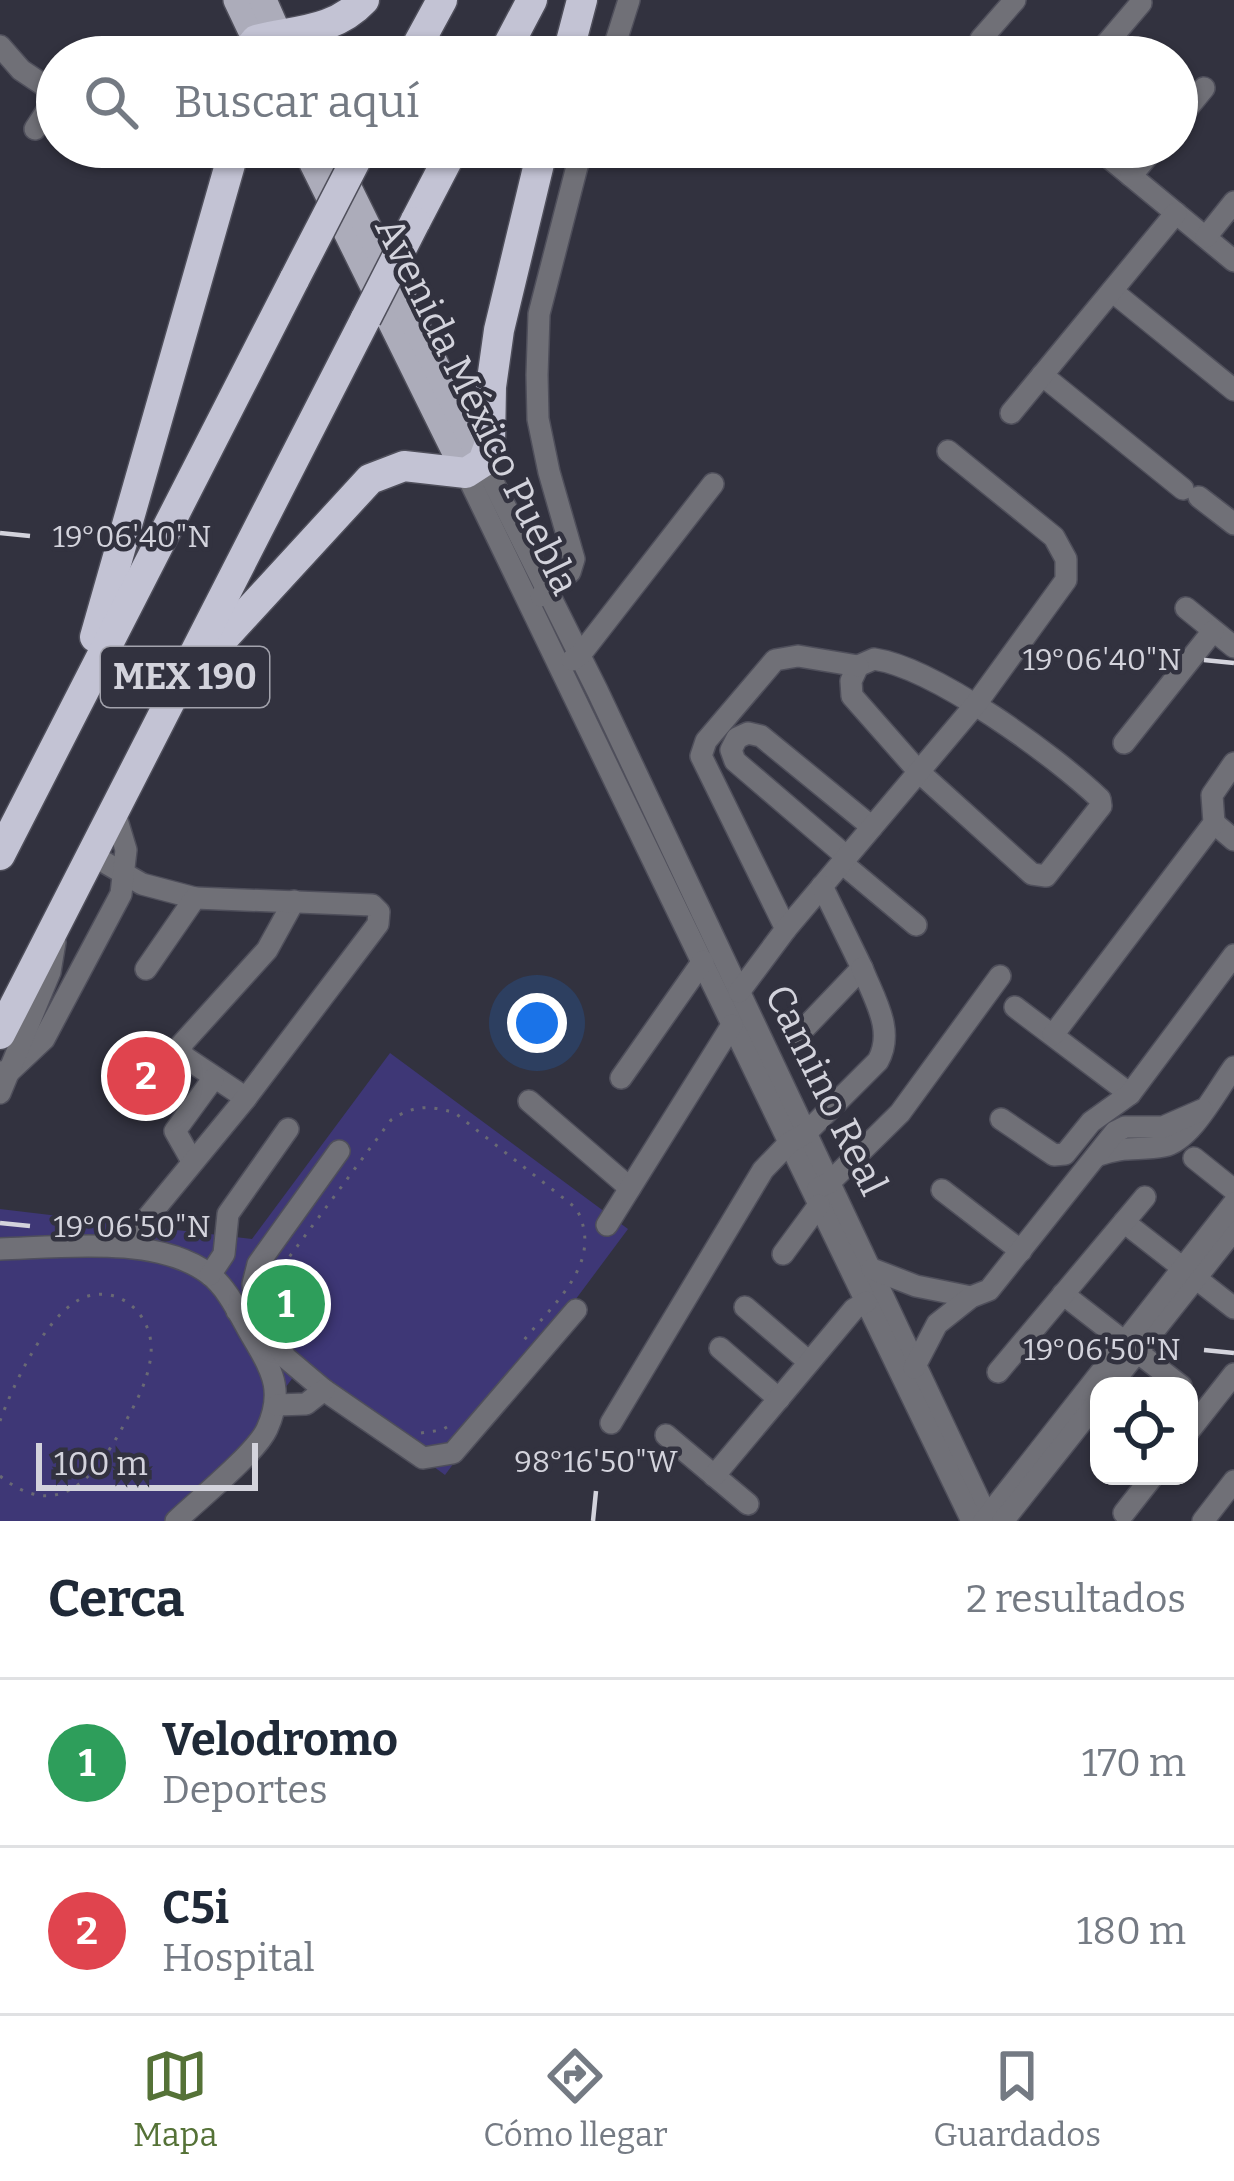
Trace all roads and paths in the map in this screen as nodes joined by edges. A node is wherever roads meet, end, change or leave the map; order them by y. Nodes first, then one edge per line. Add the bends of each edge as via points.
1 (237, 0) edge
2 (263, 0) edge
3 (364, 0) edge
4 (442, 0) edge
5 (532, 0) edge
6 (582, 0) edge
7 (629, 0) edge
8 (1016, 0) edge
9 (1141, 3) dead end
10 (258, 36) edge
11 (265, 36) edge
12 (300, 36) edge
13 (422, 36) edge
14 (513, 36) edge
15 (573, 36) edge
16 (618, 36) edge
17 (984, 36) edge
18 (1113, 36) edge
19 (0, 46) edge
20 (36, 80) edge
21 (1204, 88) dead end
22 (1198, 95) edge
23 (229, 168) edge
24 (316, 168) edge
25 (338, 168) edge
26 (351, 168) edge
27 (443, 168) edge
28 (538, 168) edge
29 (577, 168) edge
30 (1122, 168) edge
31 (1138, 168) edge
32 (1132, 176) junction
33 (1234, 202) edge
34 (1177, 213) junction
35 (1205, 237) junction
36 (1234, 261) edge
37 (1112, 291) junction
38 (1042, 375) junction
39 (1234, 390) edge
40 (1011, 413) dead end
41 (948, 452) dead end
42 (475, 467) junction
43 (713, 484) dead end
44 (1234, 524) edge
45 (539, 597) junction
46 (1186, 608) dead end
47 (1214, 631) junction
48 (1234, 646) edge
49 (570, 661) junction
50 (858, 666) junction
51 (180, 686) junction
52 (588, 695) junction
53 (80, 697) junction
54 (976, 704) junction
55 (1124, 743) dead end
56 (1234, 764) edge
57 (919, 772) junction
58 (115, 810) junction
59 (1214, 823) junction
60 (872, 827) junction
61 (1234, 840) edge
62 (0, 855) edge
63 (92, 855) junction
64 (845, 860) junction
65 (125, 875) junction
66 (822, 886) junction
67 (195, 898) junction
68 (295, 902) junction
69 (59, 918) junction
70 (916, 925) dead end
71 (786, 929) junction
72 (1234, 955) edge
73 (704, 961) junction
74 (862, 968) junction
75 (146, 969) dead end
76 (1000, 976) dead end
77 (739, 992) junction
78 (1015, 1007) dead end
79 (732, 1024) junction
80 (0, 1034) edge
81 (800, 1034) dead end
82 (1053, 1035) junction
83 (1234, 1067) edge
84 (5, 1072) edge
85 (621, 1078) dead end
86 (213, 1079) junction
87 (0, 1093) edge
88 (1130, 1094) junction
89 (246, 1098) junction
90 (529, 1101) dead end
91 (1001, 1119) dead end
92 (288, 1129) dead end
93 (798, 1138) junction
94 (339, 1151) dead end
95 (1194, 1158) dead end
96 (192, 1161) junction
97 (630, 1188) junction
98 (942, 1190) dead end
99 (1234, 1190) edge
100 (820, 1193) junction
101 (1145, 1197) dead end
102 (1234, 1203) edge
103 (1124, 1222) junction
104 (607, 1225) dead end
105 (1234, 1230) edge
106 (124, 1245) junction
107 (0, 1249) edge
108 (1021, 1251) junction
109 (783, 1255) dead end
110 (872, 1269) junction
111 (1189, 1273) junction
112 (210, 1275) junction
113 (916, 1286) junction
114 (1064, 1294) junction
115 (971, 1297) junction
116 (866, 1302) junction
117 (745, 1306) dead end
118 (1234, 1308) edge
119 (246, 1310) junction
120 (576, 1310) dead end
121 (279, 1313) dead end
122 (937, 1324) junction
123 (1131, 1347) junction
124 (720, 1348) dead end
125 (508, 1360) dead end
126 (809, 1363) junction
127 (910, 1372) junction
128 (998, 1372) dead end
129 (1234, 1374) edge
130 (1115, 1377) edge
131 (1169, 1377) edge
132 (324, 1390) junction
133 (779, 1399) junction
134 (1198, 1399) edge
135 (277, 1406) junction
136 (1090, 1407) edge
137 (1208, 1407) junction
138 (465, 1416) dead end
139 (1073, 1420) junction
140 (1198, 1420) edge
141 (0, 1421) edge
142 (611, 1423) dead end
143 (419, 1433) dead end
144 (1090, 1433) edge
145 (666, 1435) dead end
146 (0, 1476) edge
147 (714, 1476) junction
148 (1234, 1481) edge
149 (1144, 1485) edge
150 (748, 1504) dead end
151 (1124, 1513) dead end
152 (987, 1520) edge
153 (176, 1521) edge
154 (1203, 1521) edge

1 - 10 main road
2 - 11 main road
3 - 12 highway
4 - 13 highway
5 - 14 highway
6 - 15 highway
7 - 16 street
8 - 17 street
9 - 18 street
19 - 20 street
21 - 22 street
23 - 53 highway
24 - 42 main road, Avenida México Puebla
25 - 42 main road, Avenida México Puebla
26 - 53 highway, MEX 190, bridge
27 - 51 highway, MEX 190, bridge
28 - 42 highway via 499,330 490,443
29 - 45 street via 539,314 538,419 574,559
30 - 32 street
31 - 32 street
32 - 34 street
33 - 35 street
34 - 35 street
34 - 37 street
35 - 36 street
37 - 38 street
37 - 39 street
38 - 40 street
38 - 44 street
41 - 54 street via 1054,537 1066,560 1066,580
42 - 45 street, Avenida México Puebla
42 - 51 highway via 404,466 370,479
43 - 49 street
45 - 49 street, Avenida México Puebla
46 - 47 street
47 - 48 street
47 - 55 street
49 - 52 street, Avenida México Puebla
50 - 54 street via 895,662
50 - 57 street via 852,696
50 - 71 street via 776,660 700,756
51 - 58 highway, MEX 190
52 - 73 street, Camino Real
52 - 77 street, Camino Real
53 - 62 highway, MEX 190
54 - 57 street
54 - 57 street via 1100,799 1046,876 1032,874
56 - 59 street via 1212,795
57 - 60 street
58 - 63 highway, MEX 190
58 - 65 street
59 - 61 street
59 - 82 street
60 - 64 street
60 - 64 street via 761,736 736,738 735,761
63 - 65 street
63 - 69 highway, MEX 190
64 - 66 street
64 - 70 street
65 - 67 street
65 - 84 street via 44,1039
66 - 71 street
66 - 74 street
67 - 68 street
67 - 75 street
68 - 86 street via 267,950 181,1046
68 - 89 street via 372,905 378,924
69 - 80 highway, MEX 190
69 - 84 street via 50,972
71 - 77 street
72 - 88 street
73 - 79 street, Camino Real
73 - 85 street
74 - 81 street
74 - 93 street via 886,1047
76 - 100 street via 900,1113
77 - 93 street, Camino Real
78 - 82 street
79 - 93 street, Camino Real
79 - 97 street
82 - 88 street
83 - 108 street via 1202,1110 1163,1127 1120,1129
84 - 87 street
86 - 89 street
86 - 96 street via 175,1131
88 - 91 street via 1060,1157
89 - 96 street
90 - 97 street
92 - 112 street via 228,1214 224,1254
93 - 100 street, Camino Real
93 - 142 street via 763,1170
94 - 119 street via 258,1264
95 - 99 street
96 - 106 street
97 - 104 street
98 - 108 street
100 - 109 street
100 - 110 street, Camino Real
100 - 116 street, Camino Real
101 - 103 street
102 - 111 street
103 - 111 street
103 - 114 street
105 - 111 street
106 - 107 street
106 - 112 street
108 - 115 street via 989,1290
110 - 113 street
110 - 127 street, Camino Real
111 - 118 street
111 - 123 street
112 - 119 street
113 - 115 street
113 - 122 street
114 - 123 street
114 - 128 street
115 - 122 street
116 - 126 street
116 - 127 street, Camino Real
117 - 126 street
119 - 132 street
119 - 135 street via 276,1377
120 - 132 street via 453,1453 440,1458 423,1457
121 - 125 path via 287,1260 391,1120 431,1105 455,1113 576,1208 587,1229 581,1267
122 - 127 street
123 - 130 street
123 - 131 street
123 - 139 street
124 - 133 street
126 - 133 street
127 - 152 street, Camino Real
129 - 137 street
132 - 135 street via 306,1404
133 - 147 street
134 - 137 street
135 - 153 street via 265,1435
136 - 139 street
137 - 140 street
138 - 143 path
139 - 144 street
139 - 152 street
141 - 146 path via 46,1331 79,1298 118,1295 138,1311 152,1357 99,1469 53,1504 20,1498
145 - 147 street
147 - 150 street
148 - 154 street
149 - 151 street

